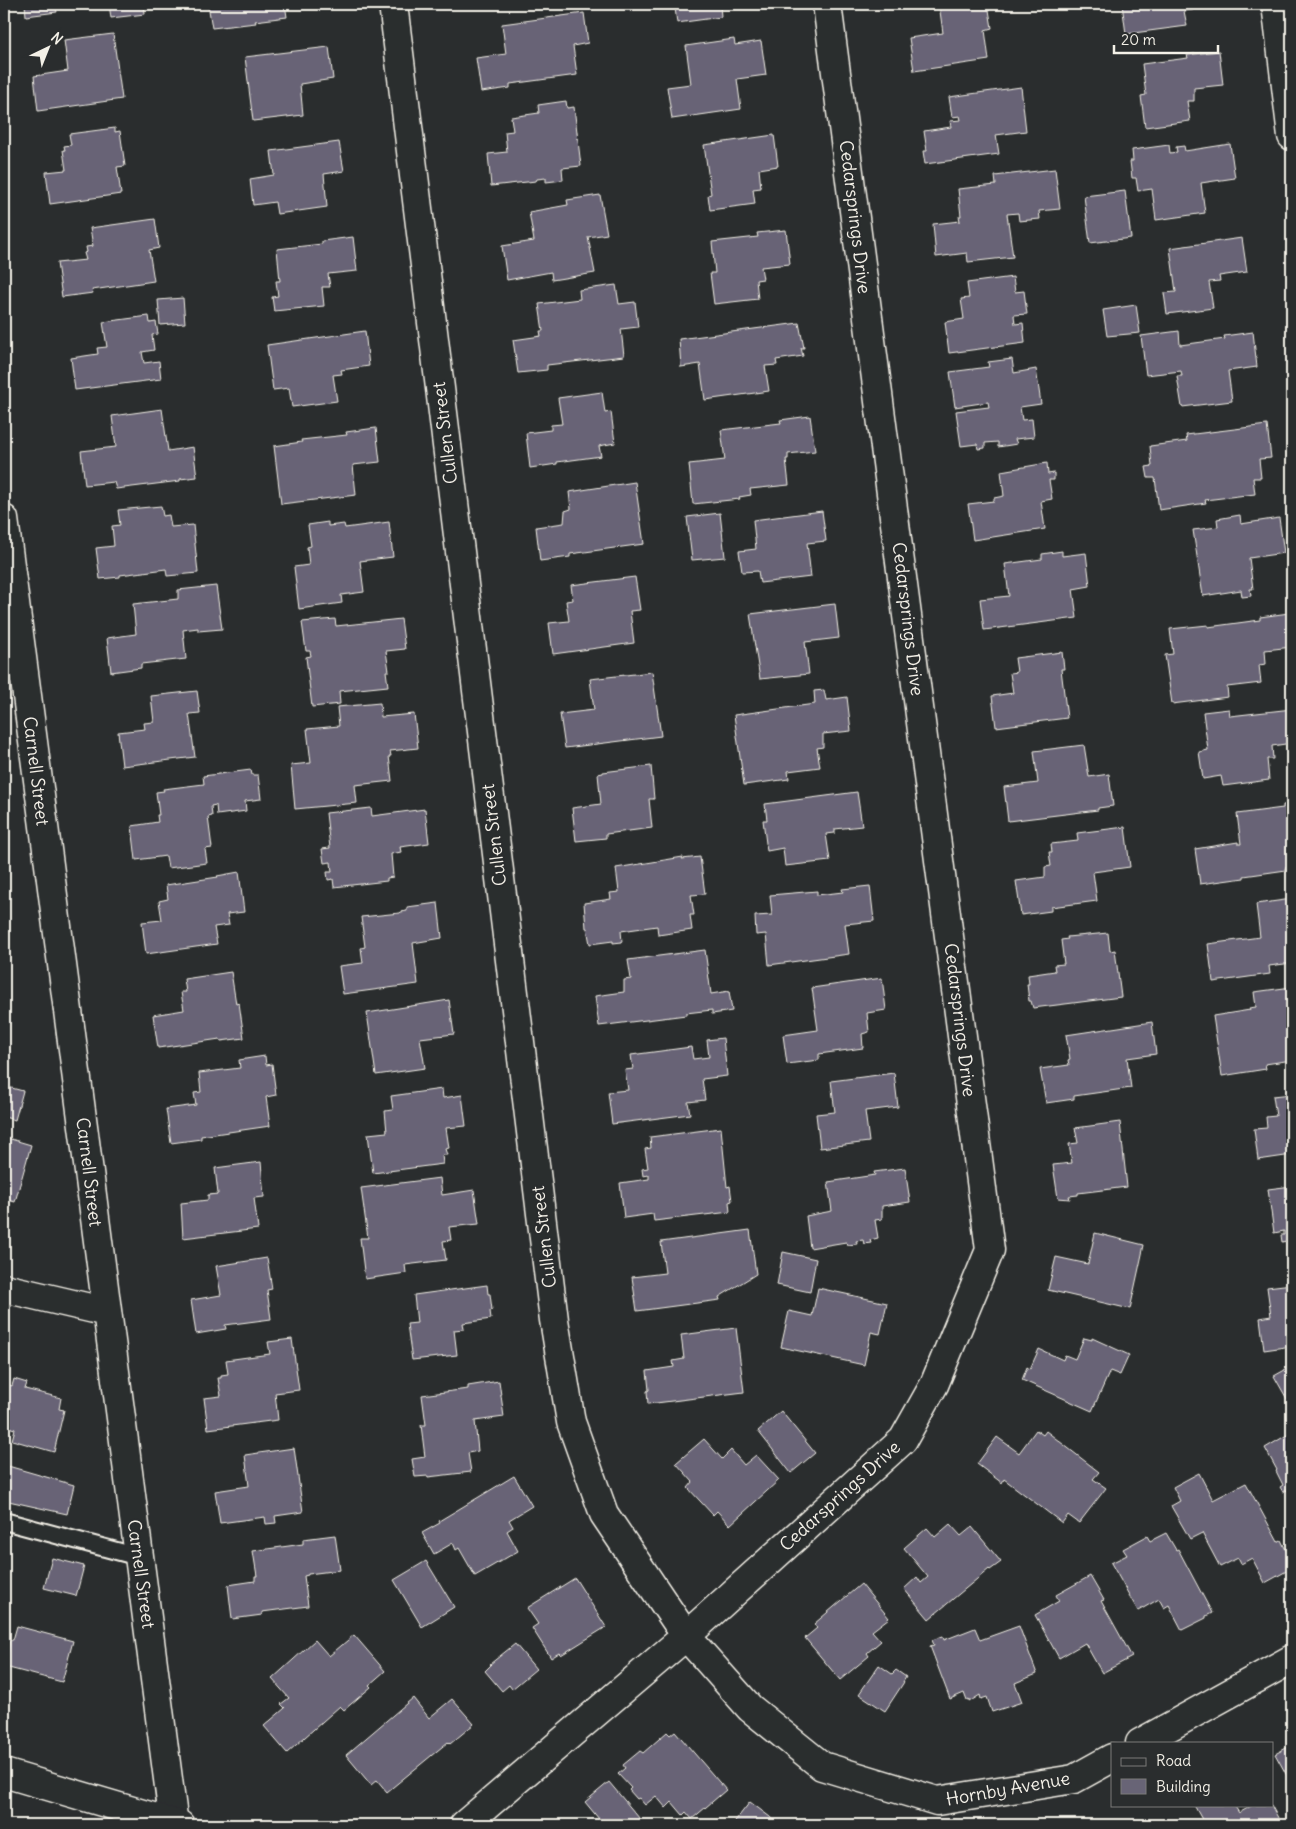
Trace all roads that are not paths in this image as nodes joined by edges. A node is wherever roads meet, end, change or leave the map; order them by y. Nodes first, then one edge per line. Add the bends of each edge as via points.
1 (393, 4) edge
2 (827, 4) edge
3 (1276, 4) edge
4 (1292, 136) edge
5 (4, 519) edge
6 (4, 1288) edge
7 (107, 1312) junction
8 (4, 1522) edge
9 (139, 1557) junction
10 (686, 1636) junction
11 (1292, 1659) edge
12 (1142, 1742) edge
13 (1111, 1759) edge
14 (4, 1773) edge
15 (176, 1824) edge
16 (464, 1825) edge

1 - 10 street, Cullen Street via 554,1320 570,1422 604,1514
2 - 10 street, Cedarsprings Drive via 990,1250 934,1385 902,1440
3 - 4 street
5 - 7 street, Carnell Street
6 - 7 street
7 - 9 street, Carnell Street
8 - 9 lane
9 - 15 street, Carnell Street
10 - 13 street, Hornby Avenue via 750,1708 822,1766 937,1801 1074,1779
10 - 16 street, Cedarsprings Drive
11 - 12 street
14 - 15 street

